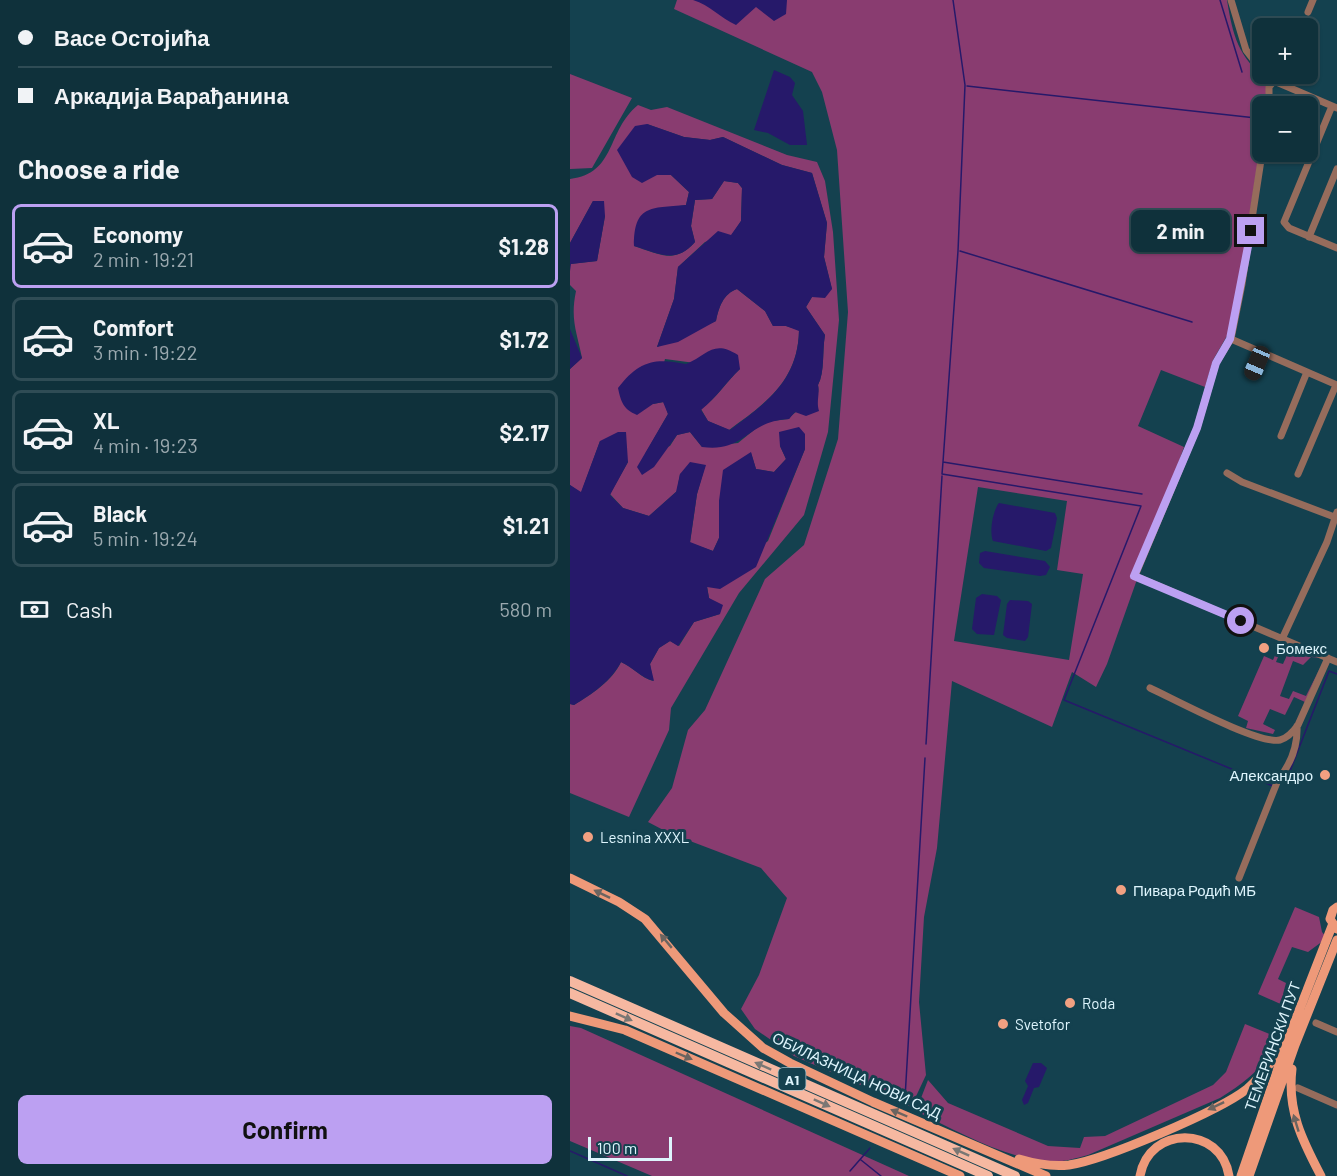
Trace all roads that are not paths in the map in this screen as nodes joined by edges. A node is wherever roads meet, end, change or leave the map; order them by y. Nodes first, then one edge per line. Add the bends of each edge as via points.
1 (1231, 0) edge
2 (1313, 0) edge
3 (1308, 12) dead end
4 (1252, 58) edge
5 (1281, 84) edge
6 (1335, 107) edge
7 (1261, 162) edge
8 (1337, 169) edge
9 (1334, 184) edge
10 (1309, 237) junction
11 (1337, 248) edge
12 (1230, 339) junction
13 (1261, 352) junction
14 (1307, 372) junction
15 (1252, 374) dead end
16 (1336, 385) edge
17 (1281, 436) dead end
18 (1227, 473) dead end
19 (1298, 474) dead end
20 (1336, 516) edge
21 (1283, 637) junction
22 (1328, 658) junction
23 (1337, 662) edge
24 (1150, 688) dead end
25 (1297, 726) junction
26 (570, 878) edge
27 (1239, 878) dead end
28 (1337, 907) edge
29 (1335, 927) edge
30 (1337, 940) edge
31 (570, 981) edge
32 (570, 993) edge
33 (570, 1016) edge
34 (1316, 1023) dead end
35 (1337, 1032) edge
36 (1291, 1042) junction
37 (1298, 1088) dead end
38 (1337, 1105) edge
39 (991, 1152) junction
40 (960, 1176) edge
41 (988, 1176) edge
42 (1015, 1176) edge
43 (1046, 1176) edge
44 (1140, 1176) edge
45 (1229, 1176) edge
46 (1241, 1176) edge
47 (1249, 1176) edge
48 (1321, 1176) edge

1 - 4 street via 1244,45
2 - 3 street
5 - 6 street
6 - 10 street via 1284,222
7 - 12 street
8 - 9 street
9 - 10 street
10 - 11 street
12 - 13 street
12 - 21 street via 1216,363 1197,428 1134,576
13 - 14 street
13 - 15 street
14 - 16 street
14 - 17 street
16 - 19 street
18 - 20 street
20 - 21 street
21 - 22 street
22 - 23 street
22 - 25 street
24 - 25 street via 1265,738 1280,740
25 - 27 street via 1288,767 1277,784
39 -> 26 main road, ОБИЛАЗНИЦА НОВИ САД via 873,1102 763,1048 724,1014 645,919
28 - 29 main road, ТЕМЕРИНСКИ ПУТ via 1330,916
29 - 36 main road, ТЕМЕРИНСКИ ПУТ
30 - 36 main road, ТЕМЕРИНСКИ ПУТ
42 -> 31 highway, A1
32 -> 41 highway, A1
33 -> 40 main road via 625,1030
34 - 35 street
36 -> 39 main road via 1239,1095 1101,1157 1053,1166
36 - 46 main road, ТЕМЕРИНСКИ ПУТ
36 - 47 main road, ТЕМЕРИНСКИ ПУТ
48 -> 36 main road via 1300,1138 1293,1113
37 - 38 street
39 - 43 main road, ОБИЛАЗНИЦА НОВИ САД
44 - 45 main road via 1154,1149 1185,1136 1201,1139 1215,1148 1225,1160

